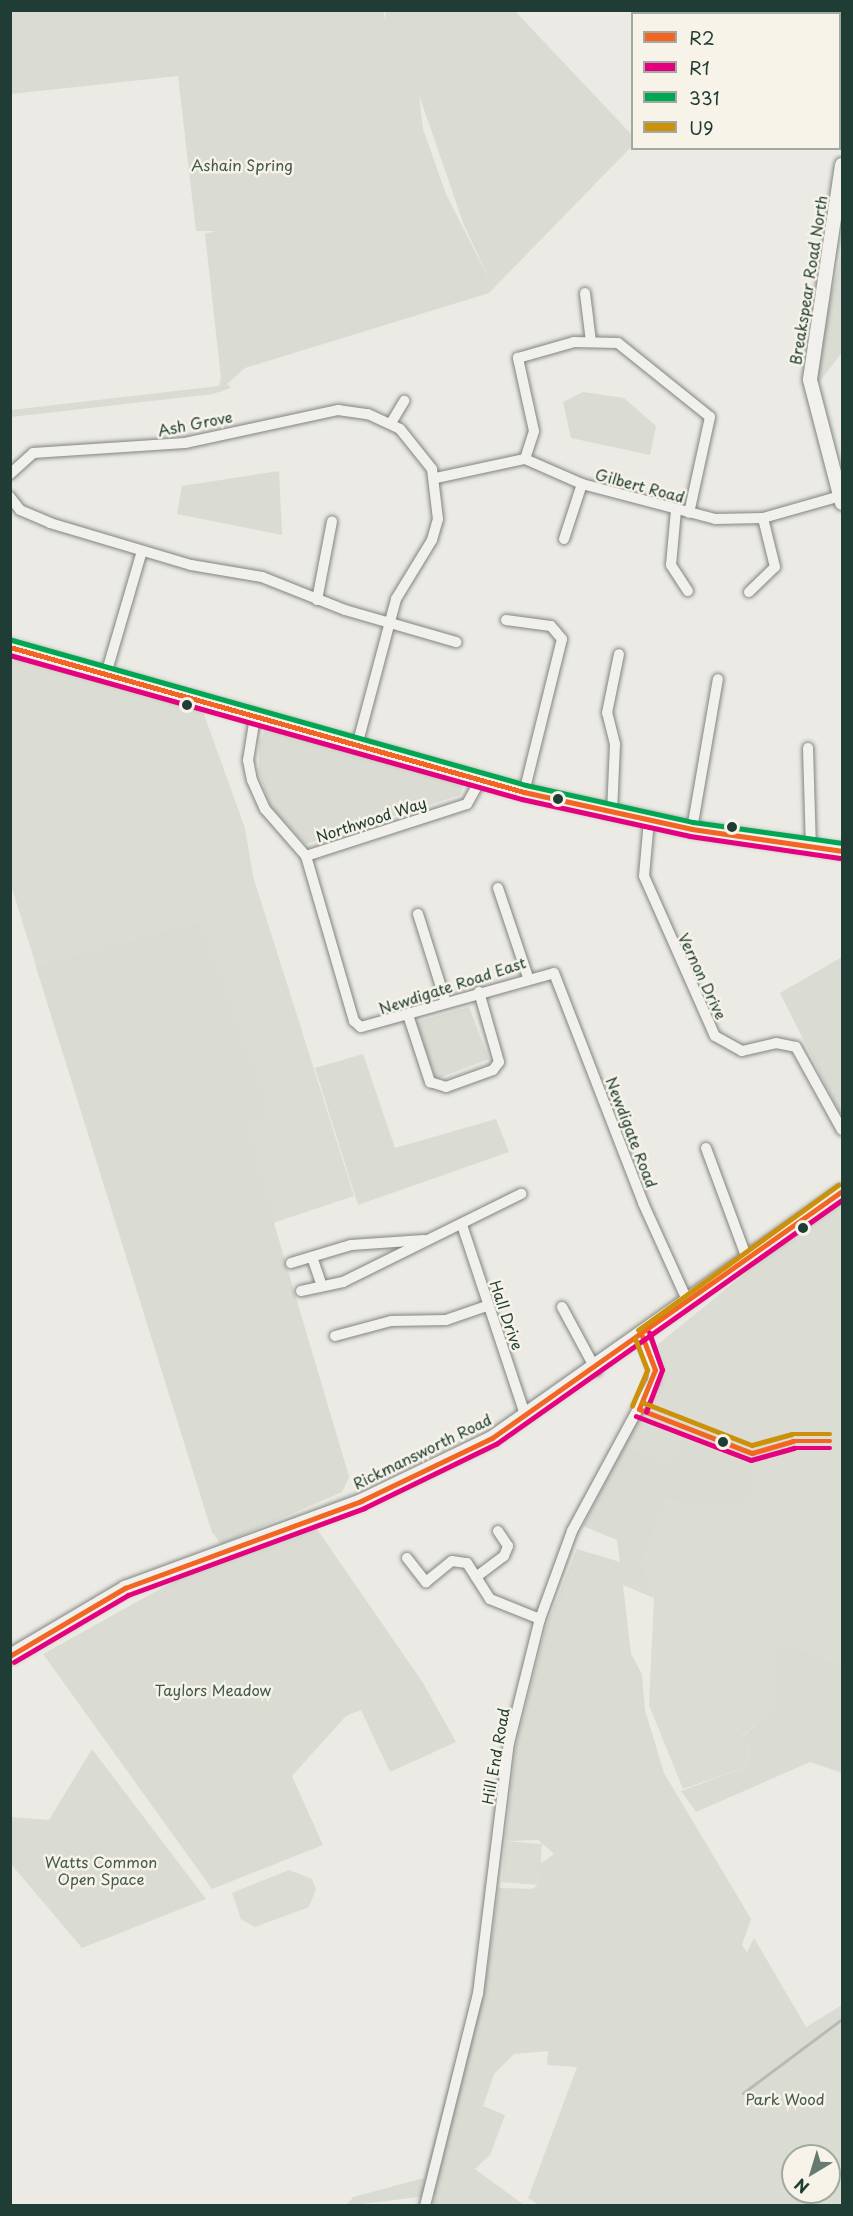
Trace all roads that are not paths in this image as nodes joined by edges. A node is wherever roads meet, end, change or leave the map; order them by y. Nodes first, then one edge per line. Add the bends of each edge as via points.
1 (843, 165) edge
2 (585, 293) dead end
3 (591, 342) junction
4 (404, 401) dead end
5 (391, 423) junction
6 (525, 459) junction
7 (10, 474) edge
8 (435, 478) junction
9 (582, 484) junction
10 (10, 496) edge
11 (841, 500) edge
12 (676, 510) junction
13 (689, 513) junction
14 (763, 518) junction
15 (332, 521) dead end
16 (564, 539) dead end
17 (142, 551) junction
18 (688, 591) dead end
19 (749, 592) dead end
20 (317, 600) junction
21 (506, 620) dead end
22 (389, 623) junction
23 (456, 642) dead end
24 (10, 647) edge
25 (619, 654) dead end
26 (106, 674) junction
27 (718, 679) dead end
28 (255, 717) junction
29 (357, 746) junction
30 (808, 748) dead end
31 (480, 781) junction
32 (524, 792) junction
33 (612, 813) junction
34 (649, 820) junction
35 (692, 829) junction
36 (811, 847) junction
37 (843, 851) edge
38 (306, 856) junction
39 (498, 888) dead end
40 (418, 914) dead end
41 (554, 972) joint
42 (528, 977) junction
43 (479, 992) junction
44 (447, 1003) junction
45 (408, 1015) junction
46 (843, 1130) edge
47 (706, 1148) dead end
48 (843, 1191) edge
49 (521, 1194) dead end
50 (462, 1226) junction
51 (430, 1240) junction
52 (746, 1256) junction
53 (312, 1257) junction
54 (291, 1263) dead end
55 (322, 1286) junction
56 (301, 1291) dead end
57 (687, 1300) junction
58 (487, 1306) junction
59 (562, 1307) dead end
60 (335, 1336) dead end
61 (642, 1336) junction
62 (596, 1370) junction
63 (525, 1414) junction
64 (498, 1531) dead end
65 (407, 1558) dead end
66 (476, 1577) junction
67 (540, 1618) junction
68 (10, 1656) edge
69 (425, 2205) edge

1 - 11 street, Breakspear Road North via 810,380
2 - 3 street
3 - 6 street via 574,342 518,358 534,431
3 - 13 street via 618,344 710,417
4 - 5 street
5 - 7 street, Ash Grove via 338,410 178,444 33,453
5 - 8 street, Ash Grove via 419,448
6 - 8 street
6 - 9 street, Gilbert Road
8 - 22 street, Ash Grove via 439,503 432,540 402,587
9 - 12 street, Gilbert Road
9 - 16 street
10 - 17 street via 27,514
11 - 14 street, Gilbert Road
12 - 13 street, Gilbert Road
12 - 18 street via 671,565
13 - 14 street, Gilbert Road
14 - 19 street via 775,567
15 - 20 street
17 - 20 street via 262,577
17 - 26 street
20 - 22 street
21 - 32 street via 551,626 562,639
22 - 23 street
22 - 29 street, Ash Grove
24 - 26 street
25 - 33 street via 608,713 615,744
26 - 28 street
27 - 35 street
28 - 29 street
28 - 38 street, Northwood Way via 248,760 252,780 265,809
29 - 31 street
30 - 36 street
31 - 32 street
31 - 38 street, Northwood Way via 467,804
32 - 33 street
33 - 34 street
34 - 35 street
34 - 46 street, Vernon Drive via 644,876 715,1036 745,1052 776,1043 796,1047
35 - 36 street
36 - 37 street
38 - 45 street, Newdigate Road East via 354,1021 369,1027
39 - 42 street
40 - 44 street
41 - 42 street, Newdigate Road East
41 - 57 street, Newdigate Road via 643,1203
42 - 43 street, Newdigate Road East
43 - 44 street, Newdigate Road East
43 - 45 street via 499,1062 493,1070 446,1087 430,1082
44 - 45 street, Newdigate Road East
47 - 52 street
48 - 52 street, Rickmansworth Road
49 - 50 street
50 - 51 street
50 - 58 street, Hall Drive
51 - 53 street via 351,1245
51 - 55 street
52 - 57 street, Rickmansworth Road
53 - 54 street
53 - 55 street
55 - 56 street
57 - 61 street, Rickmansworth Road
58 - 60 street via 446,1320 391,1321
58 - 63 street, Hall Drive
59 - 62 street
61 - 62 street, Rickmansworth Road
61 - 67 street, Hill End Road via 655,1370 653,1381 572,1531
62 - 63 street, Rickmansworth Road
63 - 68 street, Rickmansworth Road via 492,1438 361,1501 125,1588
64 - 66 street via 508,1546 504,1556
65 - 66 street via 426,1582 452,1561 467,1563
66 - 67 street via 490,1599
67 - 69 street, Hill End Road via 509,1743 478,1994

